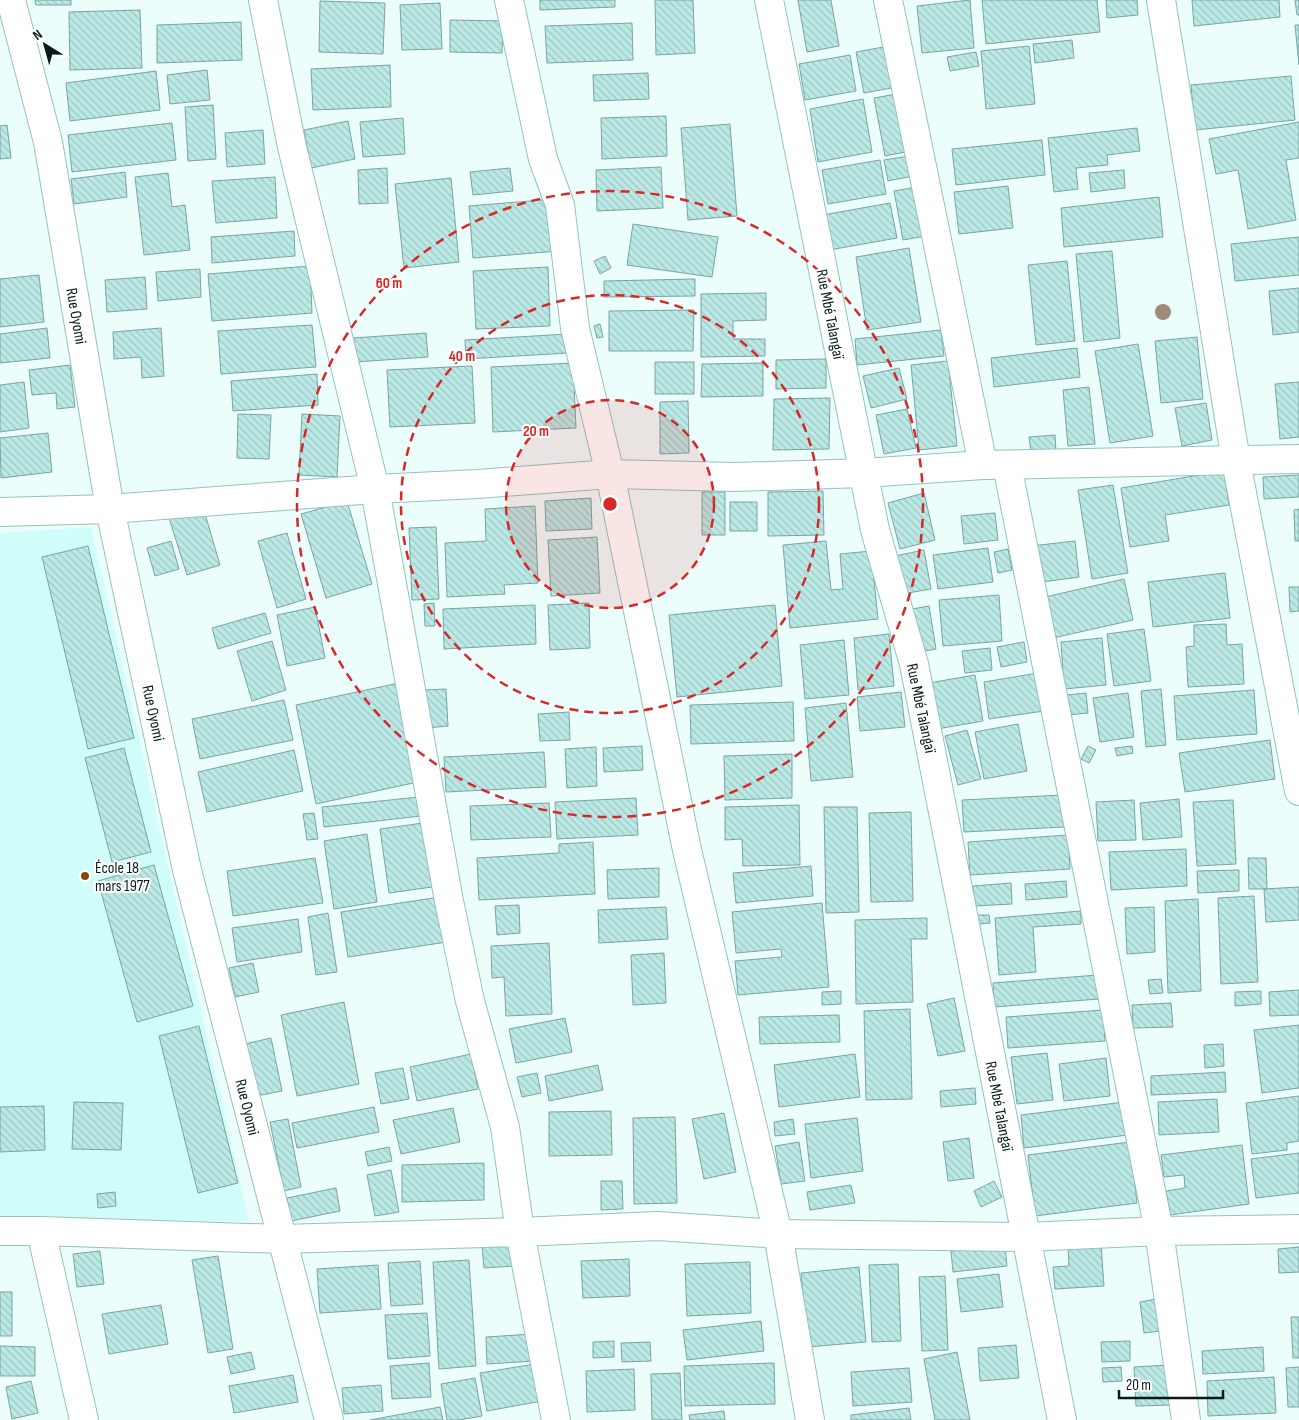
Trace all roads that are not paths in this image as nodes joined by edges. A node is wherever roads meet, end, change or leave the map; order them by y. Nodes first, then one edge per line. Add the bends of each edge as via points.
1 (11, 0) edge
2 (263, 0) edge
3 (509, 0) edge
4 (769, 0) edge
5 (888, 0) edge
6 (1162, 0) edge
7 (1299, 459) edge
8 (1236, 461) junction
9 (995, 465) junction
10 (864, 473) junction
11 (610, 474) junction
12 (374, 489) junction
13 (110, 509) junction
14 (0, 512) edge
15 (1299, 791) edge
16 (1299, 1229) edge
17 (0, 1231) edge
18 (40, 1231) junction
19 (1159, 1231) junction
20 (520, 1232) junction
21 (778, 1234) junction
22 (1026, 1237) junction
23 (282, 1239) junction
24 (84, 1420) edge
25 (329, 1420) edge
26 (556, 1420) edge
27 (810, 1420) edge
28 (1062, 1420) edge
29 (1186, 1420) edge

1 - 13 street, Rue Oyomi via 48,142
2 - 12 street via 292,147
3 - 11 street via 543,159 560,205 575,328
4 - 10 street, Rue Mbé Talangaï
5 - 9 street
6 - 8 street
7 - 8 street
8 - 9 street
8 - 15 street
9 - 10 street
9 - 19 street
10 - 11 street via 735,477
10 - 22 street, Rue Mbé Talangaï via 875,530 914,664
11 - 12 street
11 - 21 street via 687,850
12 - 13 street
12 - 20 street via 449,901 470,1001 505,1127
13 - 14 street
13 - 23 street, Rue Oyomi via 187,870
16 - 19 street
17 - 18 street
18 - 23 street
18 - 24 street
19 - 22 street
19 - 29 street
20 - 21 street via 657,1226
20 - 23 street
20 - 26 street
21 - 22 street
21 - 27 street
22 - 28 street, Rue Mbé Talangaï
23 - 25 street, Rue Oyomi

